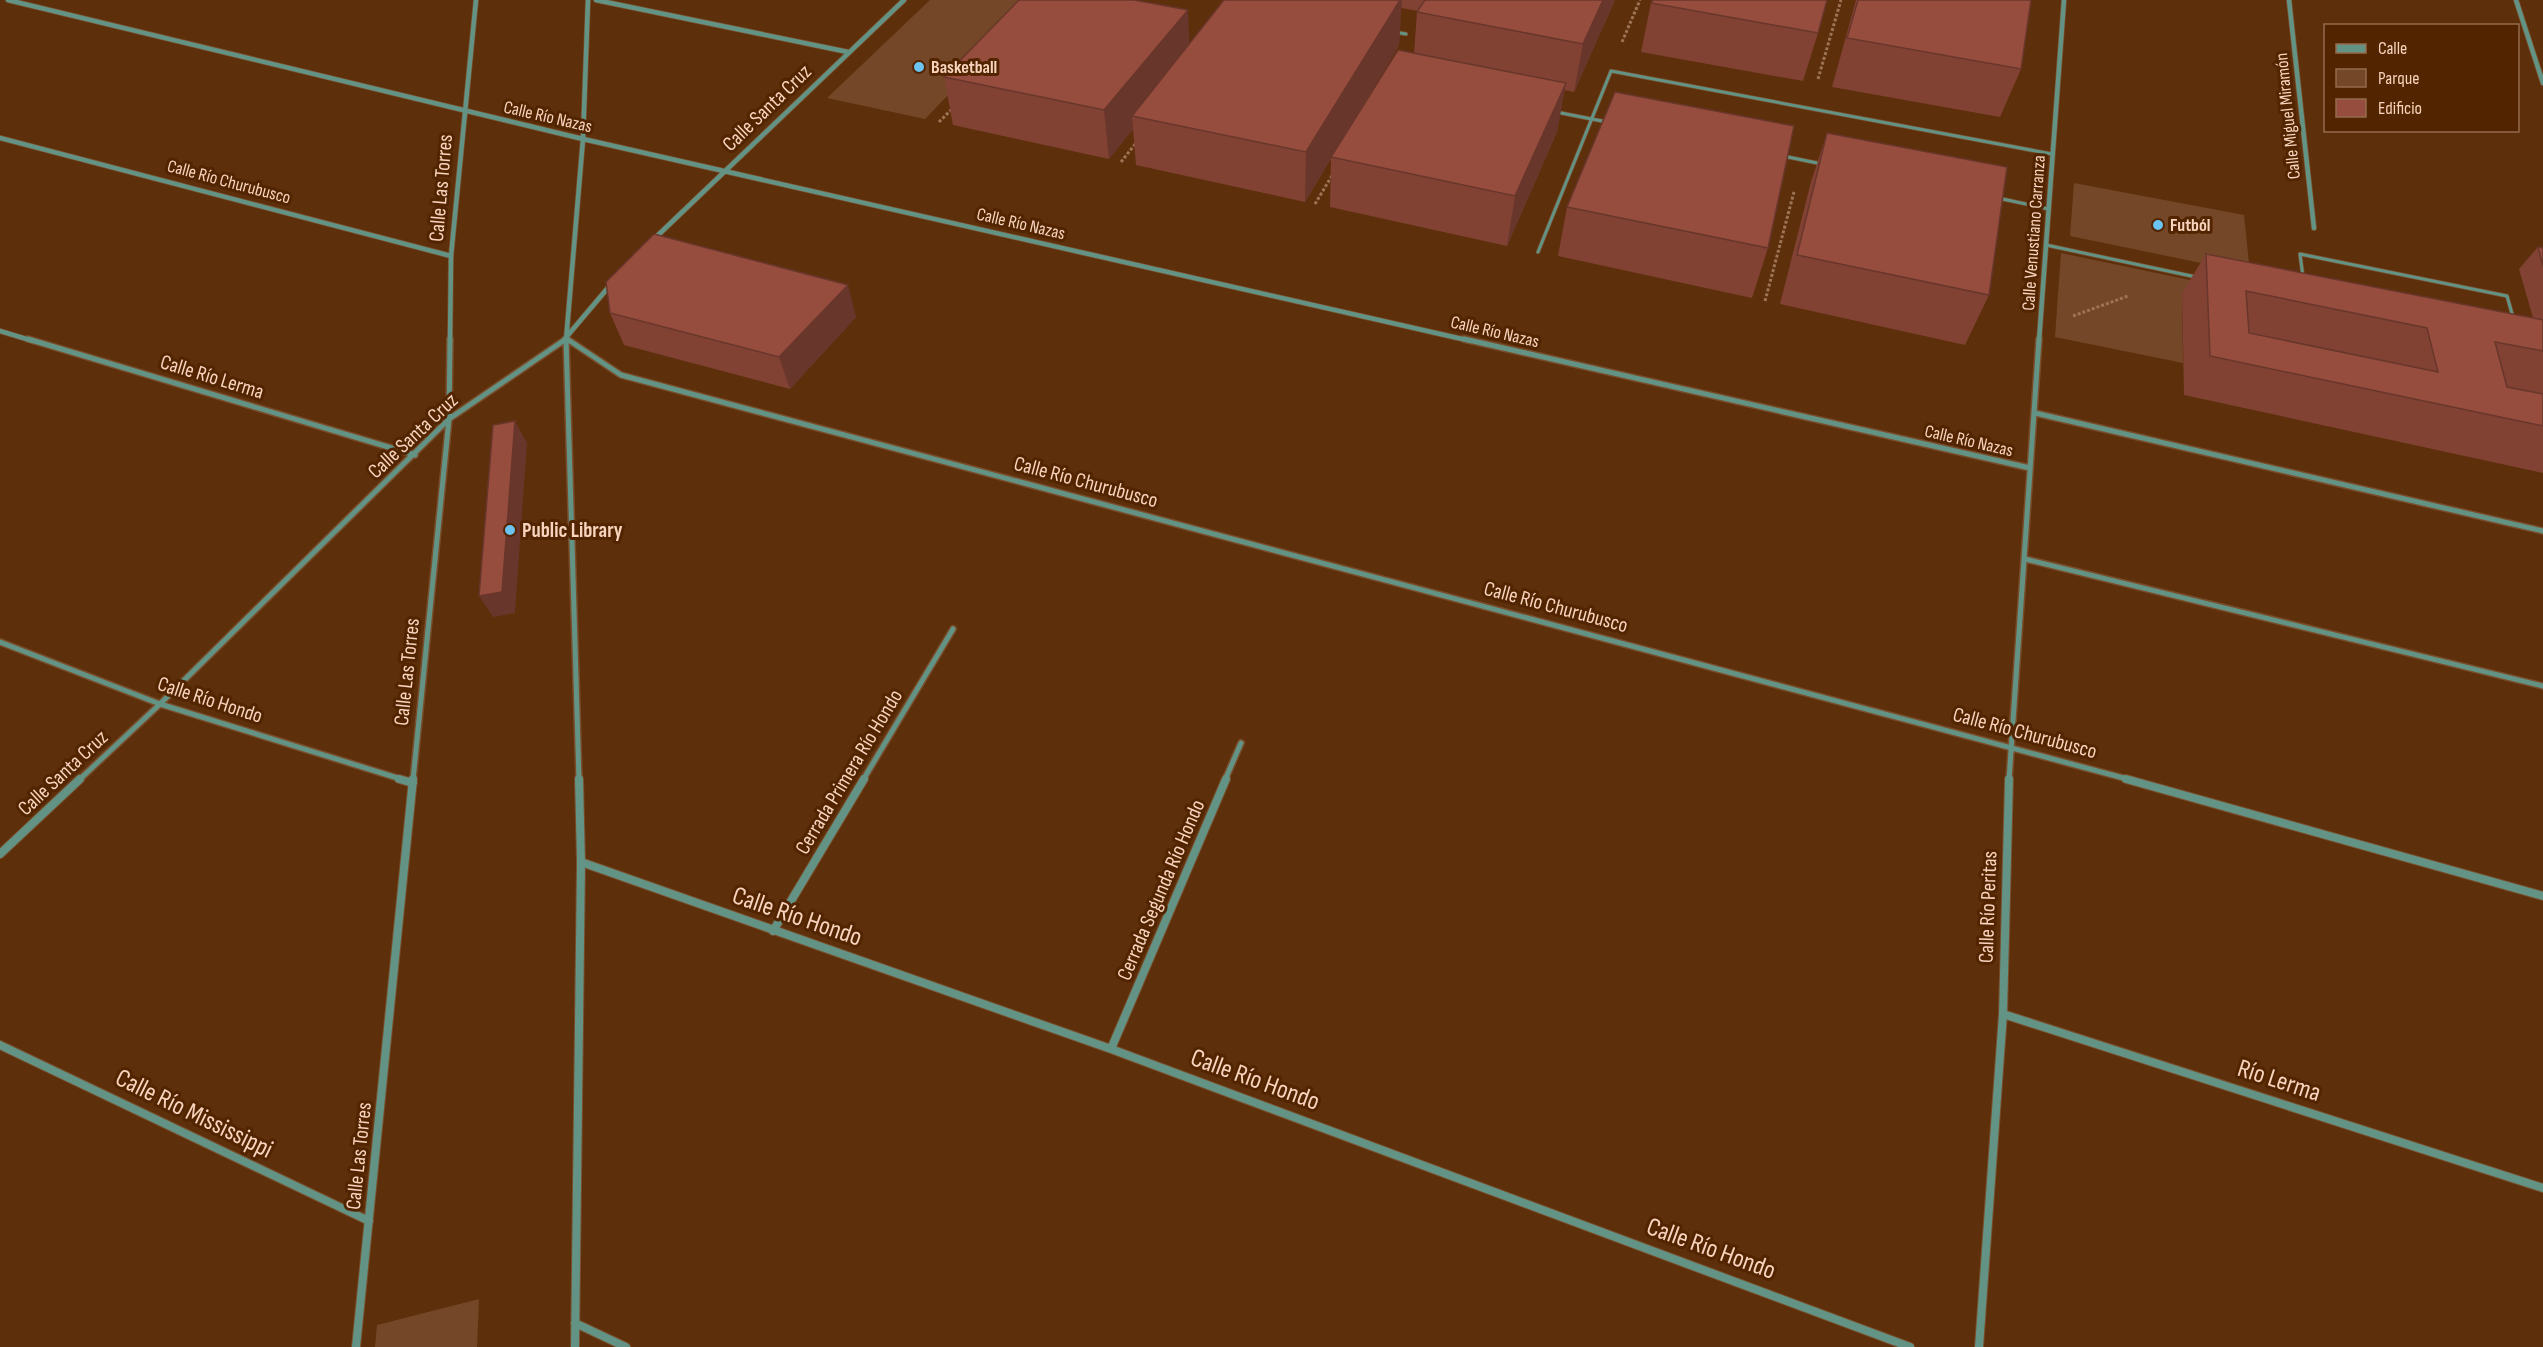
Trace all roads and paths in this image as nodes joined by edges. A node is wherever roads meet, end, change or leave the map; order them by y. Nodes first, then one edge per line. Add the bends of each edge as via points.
1 (8, 0) edge
2 (476, 0) edge
3 (588, 0) edge
4 (596, 0) edge
5 (904, 0) edge
6 (1640, 0) edge
7 (1841, 0) edge
8 (2064, 0) edge
9 (2289, 0) edge
10 (2516, 0) edge
11 (1383, 30) edge
12 (1406, 34) dead end
13 (848, 52) junction
14 (1611, 71) junction
15 (2543, 83) edge
16 (956, 105) edge
17 (1810, 108) junction
18 (465, 111) junction
19 (1556, 112) edge
20 (1591, 119) junction
21 (939, 122) dead end
22 (1615, 123) edge
23 (0, 138) edge
24 (583, 139) junction
25 (1136, 143) edge
26 (2052, 154) junction
27 (1778, 156) edge
28 (1802, 160) junction
29 (1121, 162) dead end
30 (1339, 165) dead end
31 (1825, 165) edge
32 (726, 170) junction
33 (1988, 196) edge
34 (1315, 204) dead end
35 (2049, 209) junction
36 (2314, 228) dead end
37 (649, 244) edge
38 (2046, 245) junction
39 (1538, 252) dead end
40 (451, 256) junction
41 (2187, 275) junction
42 (616, 277) edge
43 (2198, 277) dead end
44 (2305, 289) edge
45 (1765, 301) edge
46 (2515, 326) edge
47 (2041, 328) junction
48 (0, 331) edge
49 (566, 339) junction
50 (2035, 413) junction
51 (449, 419) junction
52 (415, 455) junction
53 (2030, 468) junction
54 (2543, 531) edge
55 (2025, 559) junction
56 (953, 629) dead end
57 (0, 642) edge
58 (2543, 686) edge
59 (160, 704) junction
60 (1241, 743) dead end
61 (2010, 746) junction
62 (413, 783) junction
63 (0, 854) edge
64 (581, 862) junction
65 (2543, 896) edge
66 (773, 931) junction
67 (2002, 1014) junction
68 (0, 1045) edge
69 (1111, 1049) junction
70 (2543, 1188) edge
71 (369, 1221) junction
72 (576, 1323) junction
73 (356, 1347) edge
74 (575, 1347) edge
75 (626, 1347) edge
76 (1910, 1347) edge
77 (1979, 1347) edge

1 - 18 street, Calle Río Nazas
2 - 18 street, Calle Las Torres
3 - 24 street
4 - 13 street
5 - 13 street, Calle Santa Cruz
6 - 14 path
7 - 17 path
8 - 26 street, Calle Venustiano Carranza
9 - 36 street, Calle Miguel Miramón
10 - 15 street
11 - 12 lane
13 - 32 street, Calle Santa Cruz
14 - 17 lane
14 - 20 lane
16 - 21 path
17 - 26 lane
18 - 24 street, Calle Río Nazas
18 - 40 street, Calle Las Torres
19 - 20 lane
20 - 22 lane
20 - 39 lane
23 - 40 street, Calle Río Churubusco
24 - 32 street, Calle Río Nazas
24 - 49 street
25 - 29 path
26 - 35 street, Calle Venustiano Carranza
27 - 28 lane
28 - 31 lane
28 - 45 path
30 - 34 path
32 - 37 street, Calle Santa Cruz
32 - 53 street, Calle Río Nazas
33 - 35 lane
35 - 38 street, Calle Venustiano Carranza
38 - 41 lane
38 - 47 street, Calle Venustiano Carranza
40 - 51 street, Calle Las Torres
41 - 43 lane
41 - 47 path
42 - 49 street, Calle Santa Cruz
44 - 46 lane via 2300,254 2507,296
47 - 50 street, Calle Venustiano Carranza
48 - 52 street, Calle Río Lerma
49 - 51 street, Calle Santa Cruz
49 - 61 street, Calle Río Churubusco via 621,375
49 - 64 street
50 - 53 street, Calle Venustiano Carranza
50 - 54 street
51 - 52 street, Calle Santa Cruz
51 - 62 street, Calle Las Torres
52 - 59 street, Calle Santa Cruz
53 - 55 street, Calle Río Peritas
55 - 58 street
55 - 61 street, Calle Río Peritas
56 - 66 street, Cerrada Primera Río Hondo
57 - 59 street, Calle Río Hondo
59 - 62 street, Calle Río Hondo
59 - 63 street, Calle Santa Cruz
60 - 69 street, Cerrada Segunda Río Hondo
61 - 65 street, Calle Río Churubusco
61 - 67 street, Calle Río Peritas
62 - 71 street, Calle Las Torres
64 - 66 street, Calle Río Hondo
64 - 72 street
66 - 69 street, Calle Río Hondo
67 - 70 street, Río Lerma
67 - 77 street, Calle Río Peritas
68 - 71 street, Calle Río Mississippi
69 - 76 street, Calle Río Hondo
71 - 73 street, Calle Las Torres
72 - 74 street
72 - 75 street

